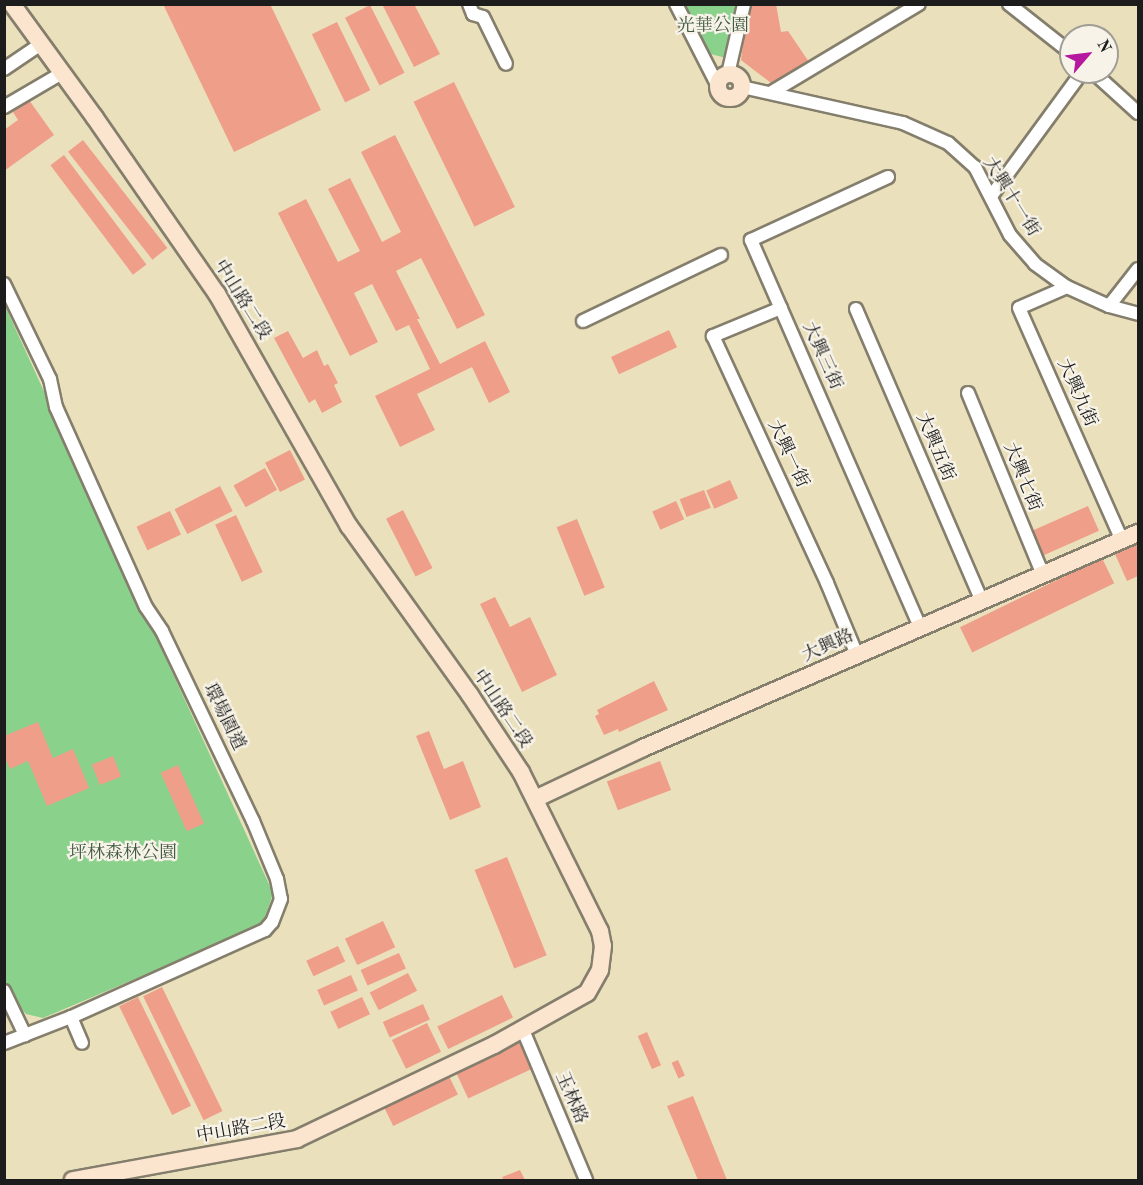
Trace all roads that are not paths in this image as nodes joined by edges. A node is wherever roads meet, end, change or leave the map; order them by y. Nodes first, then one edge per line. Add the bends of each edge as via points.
1 (12, 4) edge
2 (469, 4) edge
3 (676, 4) edge
4 (744, 4) edge
5 (919, 4) edge
6 (1009, 4) edge
7 (41, 44) junction
8 (1059, 44) edge
9 (506, 64) dead end
10 (4, 69) edge
11 (62, 73) junction
12 (723, 80) junction
13 (1073, 84) edge
14 (1107, 84) edge
15 (742, 87) joint
16 (772, 92) junction
17 (4, 107) edge
18 (1138, 113) edge
19 (888, 177) dead end
20 (992, 195) junction
21 (721, 255) dead end
22 (1138, 269) edge
23 (4, 284) edge
24 (1067, 286) junction
25 (1109, 306) junction
26 (781, 308) junction
27 (856, 309) dead end
28 (1138, 314) edge
29 (583, 321) dead end
30 (968, 393) dead end
31 (1138, 533) edge
32 (1122, 540) junction
33 (1043, 575) junction
34 (981, 599) junction
35 (920, 626) junction
36 (857, 655) junction
37 (535, 799) junction
38 (4, 991) edge
39 (71, 1017) junction
40 (523, 1029) junction
41 (25, 1035) junction
42 (6, 1042) edge
43 (82, 1043) dead end
44 (73, 1180) edge
45 (586, 1180) edge

1 - 7 main road, 中山路二段
2 - 9 street via 473,14 483,17
3 - 12 street
4 - 12 street
5 - 16 street
6 - 8 street
7 - 10 street
7 - 11 main road, 中山路二段
11 - 17 street
11 - 37 main road, 中山路二段 via 217,294 349,526 470,695
12 - 15 main road via 721,94 731,98
13 - 20 street
14 - 18 street
15 - 16 street, 大興十一街
16 - 20 street, 大興十一街 via 903,123 929,133 948,143 975,167
19 - 26 street, 大興三街 via 751,240
20 - 24 street, 大興十一街 via 1010,235 1035,264
21 - 29 street
22 - 25 street
23 - 39 street, 環場園道 via 50,380 56,407 146,607 167,641 253,821 281,899 265,930
24 - 25 street, 大興十一街
24 - 32 street, 大興九街 via 1019,308
25 - 28 street, 大興十一街
26 - 35 street, 大興三街
26 - 36 street, 大興一街 via 713,336
27 - 34 street, 大興五街
30 - 33 street, 大興七街
31 - 32 main road, 大興路
32 - 33 main road, 大興路
33 - 34 main road, 大興路
34 - 35 main road, 大興路
35 - 36 main road, 大興路
36 - 37 main road, 大興路
37 - 40 main road, 中山路二段 via 600,931 603,946 600,970 587,993
38 - 41 street
39 - 41 street, 環場園道
39 - 43 street
40 - 44 main road, 中山路二段 via 297,1139
40 - 45 street, 玉林路
41 - 42 street, 環場園道

